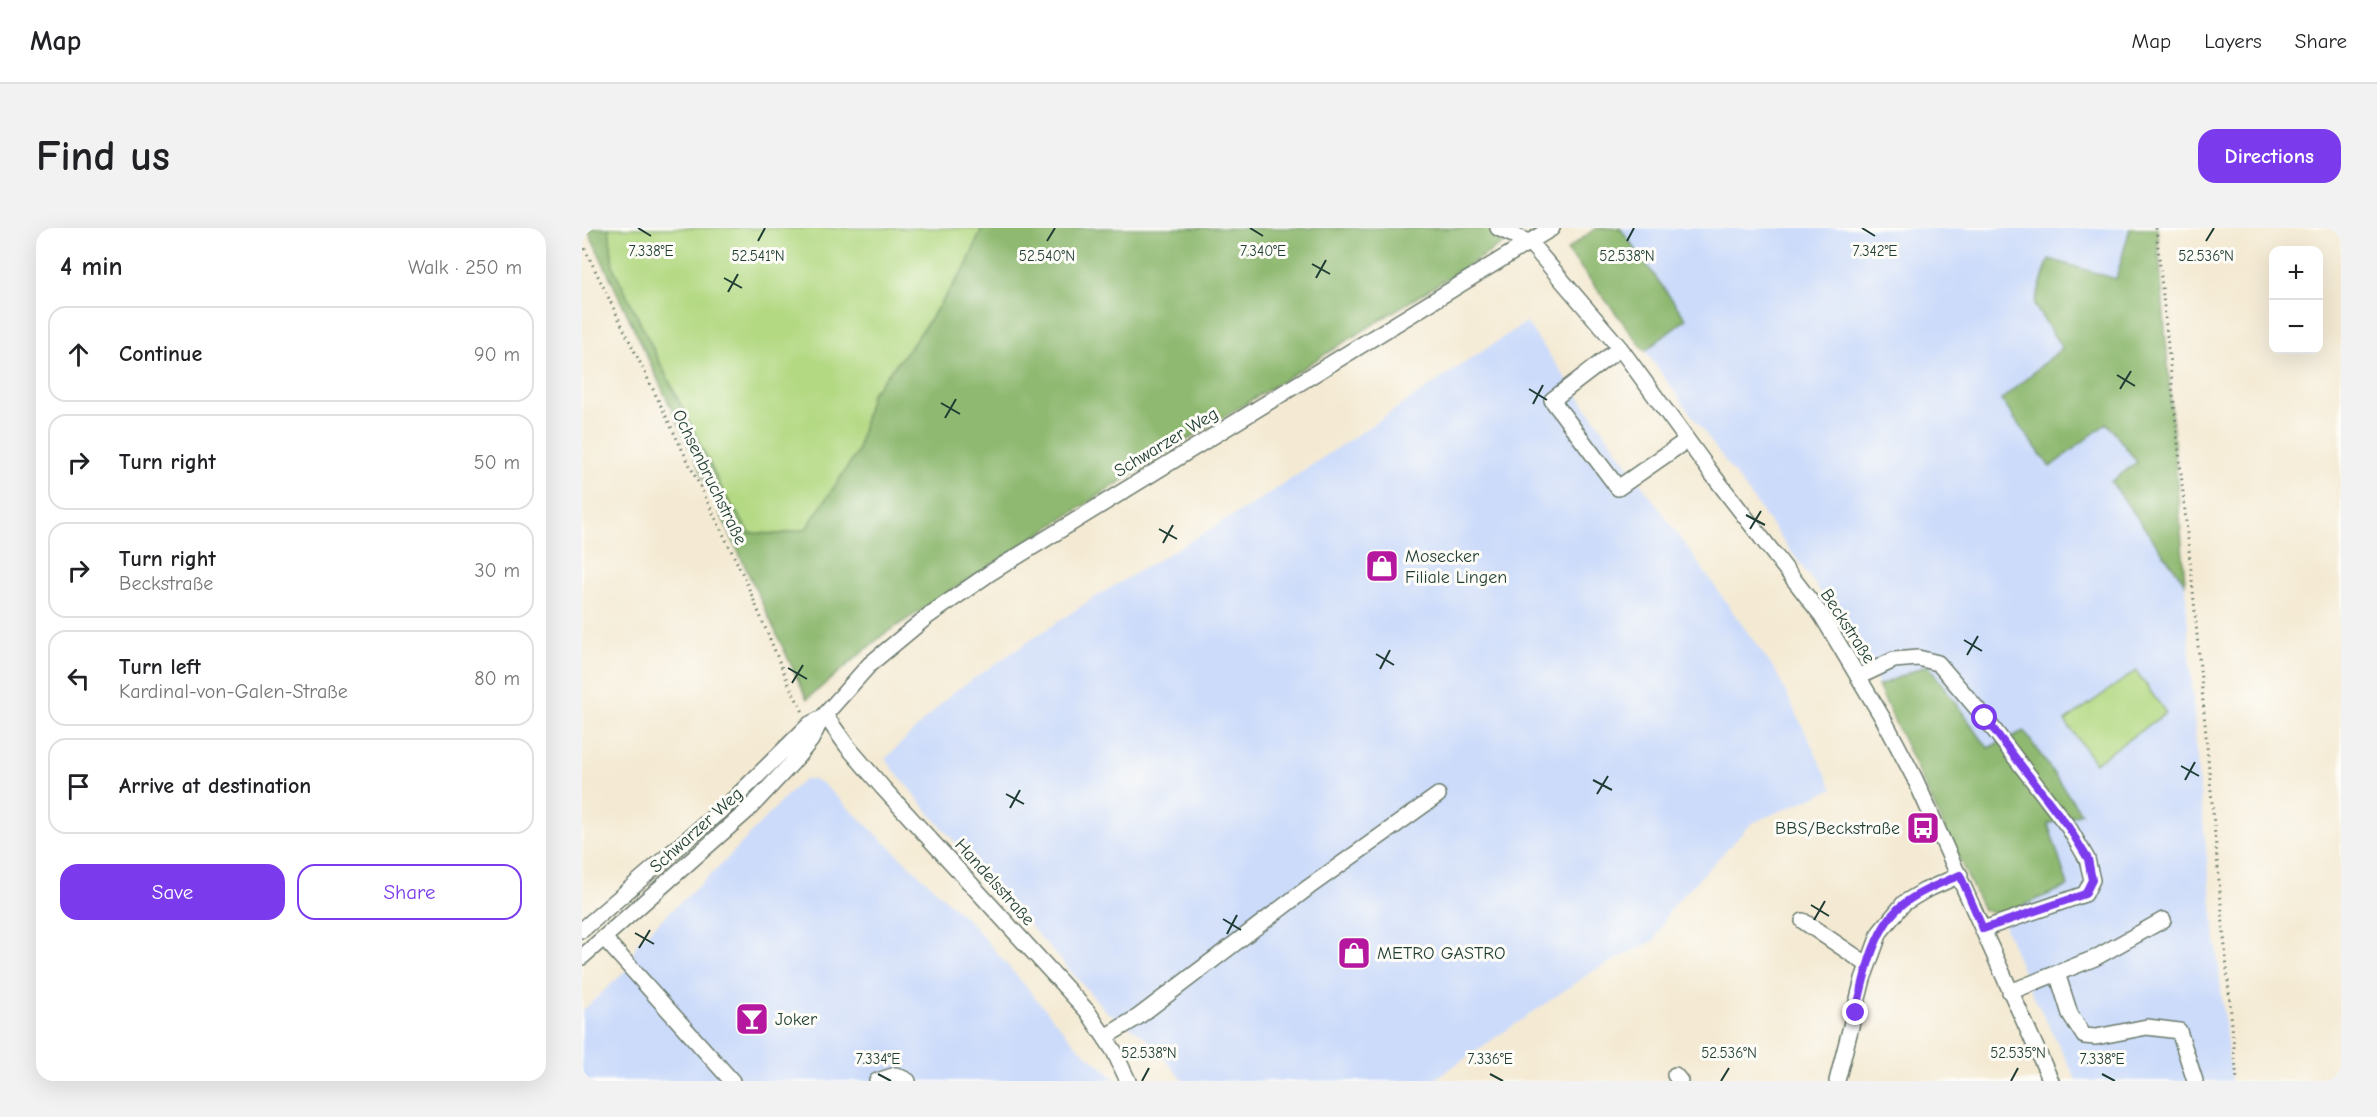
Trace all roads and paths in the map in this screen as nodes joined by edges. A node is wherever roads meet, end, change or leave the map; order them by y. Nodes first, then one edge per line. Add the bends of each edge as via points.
1 (1498, 228) edge
2 (1552, 228) edge
3 (2156, 228) edge
4 (582, 243) edge
5 (1530, 243) junction
6 (1620, 348) junction
7 (1687, 440) junction
8 (1858, 676) junction
9 (819, 719) junction
10 (1438, 795) dead end
11 (1960, 875) junction
12 (2163, 920) dead end
13 (1803, 921) dead end
14 (1983, 929) junction
15 (582, 930) edge
16 (604, 938) junction
17 (582, 957) edge
18 (1868, 965) junction
19 (2057, 973) junction
20 (2010, 992) junction
21 (1105, 1037) junction
22 (732, 1081) edge
23 (877, 1081) edge
24 (908, 1081) edge
25 (1128, 1081) edge
26 (1837, 1081) edge
27 (2051, 1081) edge
28 (2195, 1081) edge
29 (2237, 1081) edge

1 - 5 street
2 - 5 street, Schwarzer Weg
3 - 29 path
4 - 9 path, Ochsenbruchstraße via 744,577 790,687
5 - 6 street, Beckstraße
5 - 9 street, Schwarzer Weg via 990,573 928,616 870,664
6 - 7 street, Beckstraße
6 - 7 street via 1552,399 1618,488
7 - 8 street, Beckstraße via 1822,616
8 - 11 street, Beckstraße via 1915,779
8 - 14 street via 1894,660 1918,658 1938,663 1985,718 2088,859 2092,880 2085,894
9 - 15 street, Schwarzer Weg via 685,843
9 - 16 street, Schwarzer Weg via 811,740 747,811
9 - 21 street, Handelsstraße via 1088,1012
10 - 21 street via 1138,1017
11 - 14 street, Beckstraße
11 - 18 street via 1904,903 1880,932
12 - 19 street via 2095,958
13 - 18 street
14 - 20 street, Beckstraße
16 - 17 street, Schwarzer Weg
16 - 22 street
18 - 26 street
19 - 20 street
19 - 28 street via 2070,1014 2084,1036 2147,1027 2179,1031
20 - 27 street, Beckstraße
21 - 25 street, Handelsstraße
23 - 24 street via 896,1075

